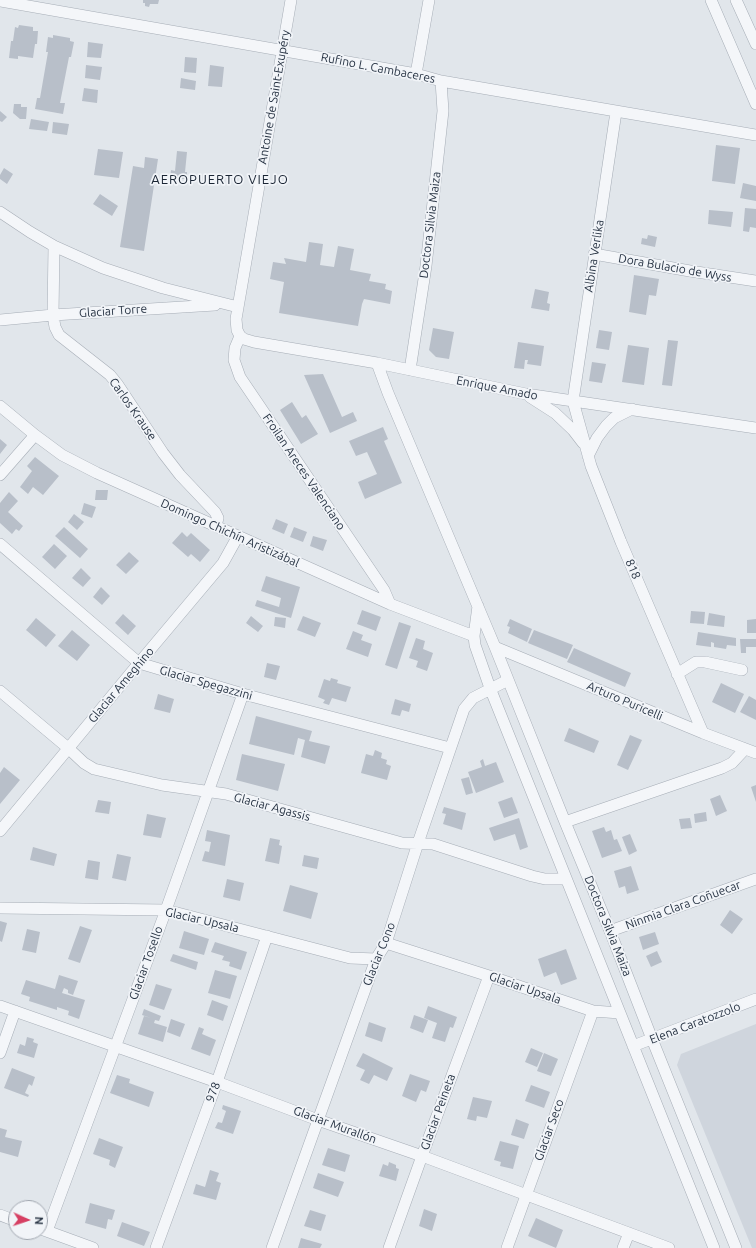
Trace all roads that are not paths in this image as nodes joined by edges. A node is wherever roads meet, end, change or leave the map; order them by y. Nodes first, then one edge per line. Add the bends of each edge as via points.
1 (291, 0) edge
2 (429, 0) edge
3 (711, 0) edge
4 (736, 0) edge
5 (0, 1) edge
6 (756, 44) edge
7 (282, 50) junction
8 (416, 74) junction
9 (441, 81) junction
10 (756, 104) edge
11 (616, 112) junction
12 (756, 135) edge
13 (0, 212) edge
14 (54, 246) junction
15 (594, 254) junction
16 (756, 281) edge
17 (225, 304) junction
18 (238, 307) junction
19 (53, 315) junction
20 (0, 320) edge
21 (240, 336) junction
22 (377, 362) junction
23 (410, 370) junction
24 (526, 394) junction
25 (573, 401) junction
26 (0, 406) edge
27 (632, 410) junction
28 (756, 428) edge
29 (35, 435) junction
30 (587, 452) junction
31 (0, 475) edge
32 (216, 526) junction
33 (238, 536) junction
34 (0, 544) edge
35 (390, 604) junction
36 (478, 605) junction
37 (474, 636) junction
38 (495, 647) junction
39 (139, 663) junction
40 (742, 670) dead end
41 (677, 674) junction
42 (508, 680) junction
43 (490, 688) junction
44 (0, 691) edge
45 (243, 694) junction
46 (702, 733) junction
47 (68, 748) junction
48 (450, 748) junction
49 (745, 749) junction
50 (756, 753) edge
51 (208, 790) junction
52 (565, 822) junction
53 (0, 831) edge
54 (418, 844) junction
55 (566, 879) junction
56 (756, 879) edge
57 (0, 908) edge
58 (166, 910) junction
59 (610, 931) junction
60 (267, 936) junction
61 (386, 943) junction
62 (376, 959) junction
63 (489, 976) junction
64 (756, 999) edge
65 (0, 1006) edge
66 (15, 1011) junction
67 (593, 1011) junction
68 (620, 1013) junction
69 (652, 1039) junction
70 (633, 1046) junction
71 (115, 1047) junction
72 (0, 1053) edge
73 (217, 1082) junction
74 (318, 1120) junction
75 (422, 1156) junction
76 (525, 1194) junction
77 (48, 1217) edge
78 (48, 1232) edge
79 (629, 1233) junction
80 (93, 1248) edge
81 (156, 1248) edge
82 (272, 1248) edge
83 (389, 1248) edge
84 (507, 1248) edge
85 (623, 1248) edge
86 (669, 1248) edge
87 (714, 1248) edge
88 (736, 1248) edge

1 - 7 street, Antoine de Saint-Exupéry
2 - 8 street
3 - 10 street
4 - 6 street
5 - 7 street, Rufino L. Cambaceres
7 - 8 street, Rufino L. Cambaceres
7 - 18 street, Antoine de Saint-Exupéry
8 - 9 street, Rufino L. Cambaceres
9 - 11 street, Rufino L. Cambaceres
9 - 23 street, Doctora Silvia Maiza via 444,111 426,266
11 - 12 street, Rufino L. Cambaceres
11 - 15 street, Albina Verlika
13 - 14 street
14 - 17 street via 145,283
14 - 19 street, Carlos Krause
15 - 16 street, Dora Bulacio de Wyss
15 - 25 street, Albina Verlika
17 - 18 street
17 - 19 street, Glaciar Torre
18 - 21 street, Antoine de Saint-Exupéry via 236,324
19 - 20 street, Glaciar Torre
19 - 32 street, Carlos Krause via 59,335 110,375 118,385 163,453 215,512 218,518
21 - 22 street, Enrique Amado via 254,342
21 - 35 street, Froilan Areces Valenciano via 234,360 240,376 384,590
22 - 23 street, Enrique Amado
22 - 36 street, Doctora Silvia Maiza via 388,394
23 - 24 street, Enrique Amado
24 - 25 street, Enrique Amado
24 - 30 street via 555,413 573,430
25 - 27 street, Enrique Amado
25 - 30 street, 818
26 - 29 street, Domingo Chichín Aristizábal
27 - 28 street, Enrique Amado
27 - 30 street via 614,418
29 - 31 street
29 - 32 street, Domingo Chichín Aristizábal via 62,455 91,470
30 - 41 street, 818
32 - 33 street, Domingo Chichín Aristizábal
33 - 35 street, Domingo Chichín Aristizábal
33 - 39 street, Glaciar Ameghino via 223,563
34 - 39 street, Glaciar Spegazzini
35 - 37 street, Domingo Chichín Aristizábal
36 - 37 street, Doctora Silvia Maiza
36 - 38 street, Doctora Silvia Maiza
37 - 43 street, Doctora Silvia Maiza via 478,656
38 - 42 street, Doctora Silvia Maiza
38 - 46 street, Arturo Puricelli
39 - 45 street, Glaciar Spegazzini
39 - 47 street, Glaciar Ameghino
40 - 41 street via 696,662
41 - 46 street, 818
42 - 43 street, Glaciar Cono
42 - 52 street, Doctora Silvia Maiza
43 - 48 street, Glaciar Cono via 468,703
43 - 55 street, Doctora Silvia Maiza
44 - 47 street, Glaciar Agassis
45 - 48 street, Glaciar Spegazzini
45 - 51 street, Glaciar Tosello
46 - 49 street, Arturo Puricelli
47 - 51 street, Glaciar Agassis via 94,769 162,785
47 - 53 street, Glaciar Ameghino
48 - 54 street, Glaciar Cono
49 - 50 street, Arturo Puricelli
49 - 52 street via 732,763 722,768
51 - 54 street, Glaciar Agassis via 402,843
51 - 58 street, Glaciar Tosello
52 - 59 street, Doctora Silvia Maiza
54 - 55 street, Glaciar Agassis via 433,844 532,876
54 - 61 street, Glaciar Cono
55 - 68 street, Doctora Silvia Maiza
56 - 59 street, Ninmia Clara Coñuecar
57 - 58 street, Glaciar Upsala
58 - 60 street, Glaciar Upsala
58 - 71 street, Glaciar Tosello
59 - 69 street, Doctora Silvia Maiza
60 - 62 street, Glaciar Upsala via 350,958
60 - 73 street, 978
61 - 62 street, Glaciar Cono
61 - 63 street, Glaciar Upsala
62 - 74 street, Glaciar Cono
63 - 67 street, Glaciar Upsala
63 - 75 street, Glaciar Peineta
64 - 69 street, Elena Caratozzolo
65 - 66 street, Glaciar Murallón
66 - 71 street, Glaciar Murallón
66 - 72 street
67 - 68 street, Glaciar Upsala
67 - 76 street, Glaciar Seco
68 - 70 street, Doctora Silvia Maiza
69 - 70 street, Elena Caratozzolo
69 - 88 street, Doctora Silvia Maiza
70 - 87 street, Doctora Silvia Maiza
71 - 73 street, Glaciar Murallón
71 - 77 street, Glaciar Tosello
73 - 74 street, Glaciar Murallón
73 - 81 street, 978
74 - 75 street, Glaciar Murallón
74 - 82 street, Glaciar Cono
75 - 76 street, Glaciar Murallón
75 - 83 street, Glaciar Peineta
76 - 79 street, Glaciar Murallón
76 - 84 street, Glaciar Seco
78 - 80 street
79 - 85 street
79 - 86 street, Glaciar Murallón

